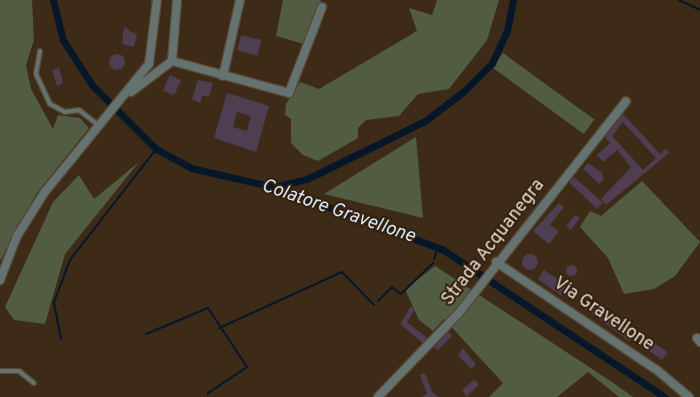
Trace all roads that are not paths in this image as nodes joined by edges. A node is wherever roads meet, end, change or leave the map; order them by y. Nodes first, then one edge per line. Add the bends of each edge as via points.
1 (156, 0) edge
2 (177, 0) edge
3 (240, 0) edge
4 (322, 7) dead end
5 (40, 51) dead end
6 (172, 61) junction
7 (223, 76) junction
8 (116, 101) junction
9 (626, 101) dead end
10 (98, 125) junction
11 (496, 262) junction
12 (0, 280) edge
13 (0, 371) edge
14 (34, 383) dead end
15 (378, 397) edge
16 (689, 397) edge

1 - 8 street via 149,64
2 - 6 street
3 - 7 street
4 - 7 street via 289,93
5 - 10 lane via 36,74 50,104 56,110 79,110
6 - 7 street
6 - 8 street
8 - 10 street
9 - 11 street, Strada Acquanegra
10 - 12 street via 30,214
11 - 15 street, Strada Acquanegra via 478,288
11 - 16 street, Via Gravellone via 657,370
13 - 14 lane via 19,371

